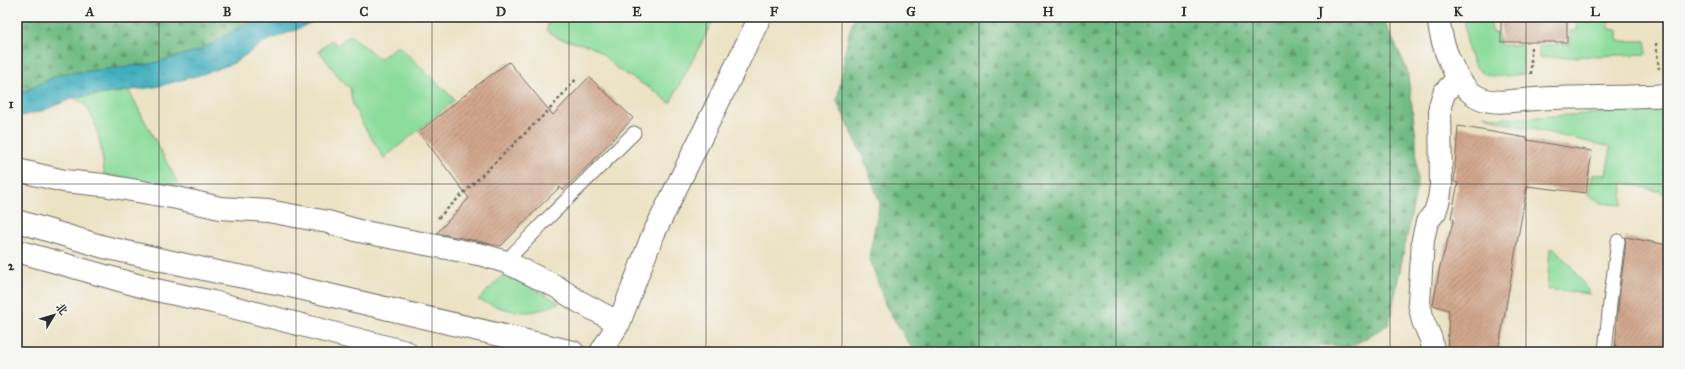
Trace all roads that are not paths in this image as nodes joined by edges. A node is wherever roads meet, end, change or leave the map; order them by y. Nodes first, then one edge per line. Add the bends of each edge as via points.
1 (760, 17) edge
2 (1438, 17) edge
3 (1458, 78) junction
4 (1668, 95) edge
5 (634, 133) dead end
6 (17, 170) edge
7 (17, 221) edge
8 (1618, 240) dead end
9 (17, 251) edge
10 (506, 262) junction
11 (619, 323) junction
12 (406, 352) edge
13 (573, 352) edge
14 (601, 352) edge
15 (1433, 352) edge
16 (1605, 352) edge

1 - 11 street via 652,237
2 - 3 street via 1443,41
3 - 4 street via 1479,98 1491,101
3 - 15 street via 1444,93 1440,106 1441,185 1435,212 1427,222 1423,239 1418,303 1432,339
5 - 10 lane via 517,248
6 - 10 street via 64,181 103,185 220,208 268,211 328,222
7 - 13 street via 104,247 282,284
8 - 16 lane
9 - 12 street via 151,289 213,302
10 - 11 street via 557,287
11 - 14 street

